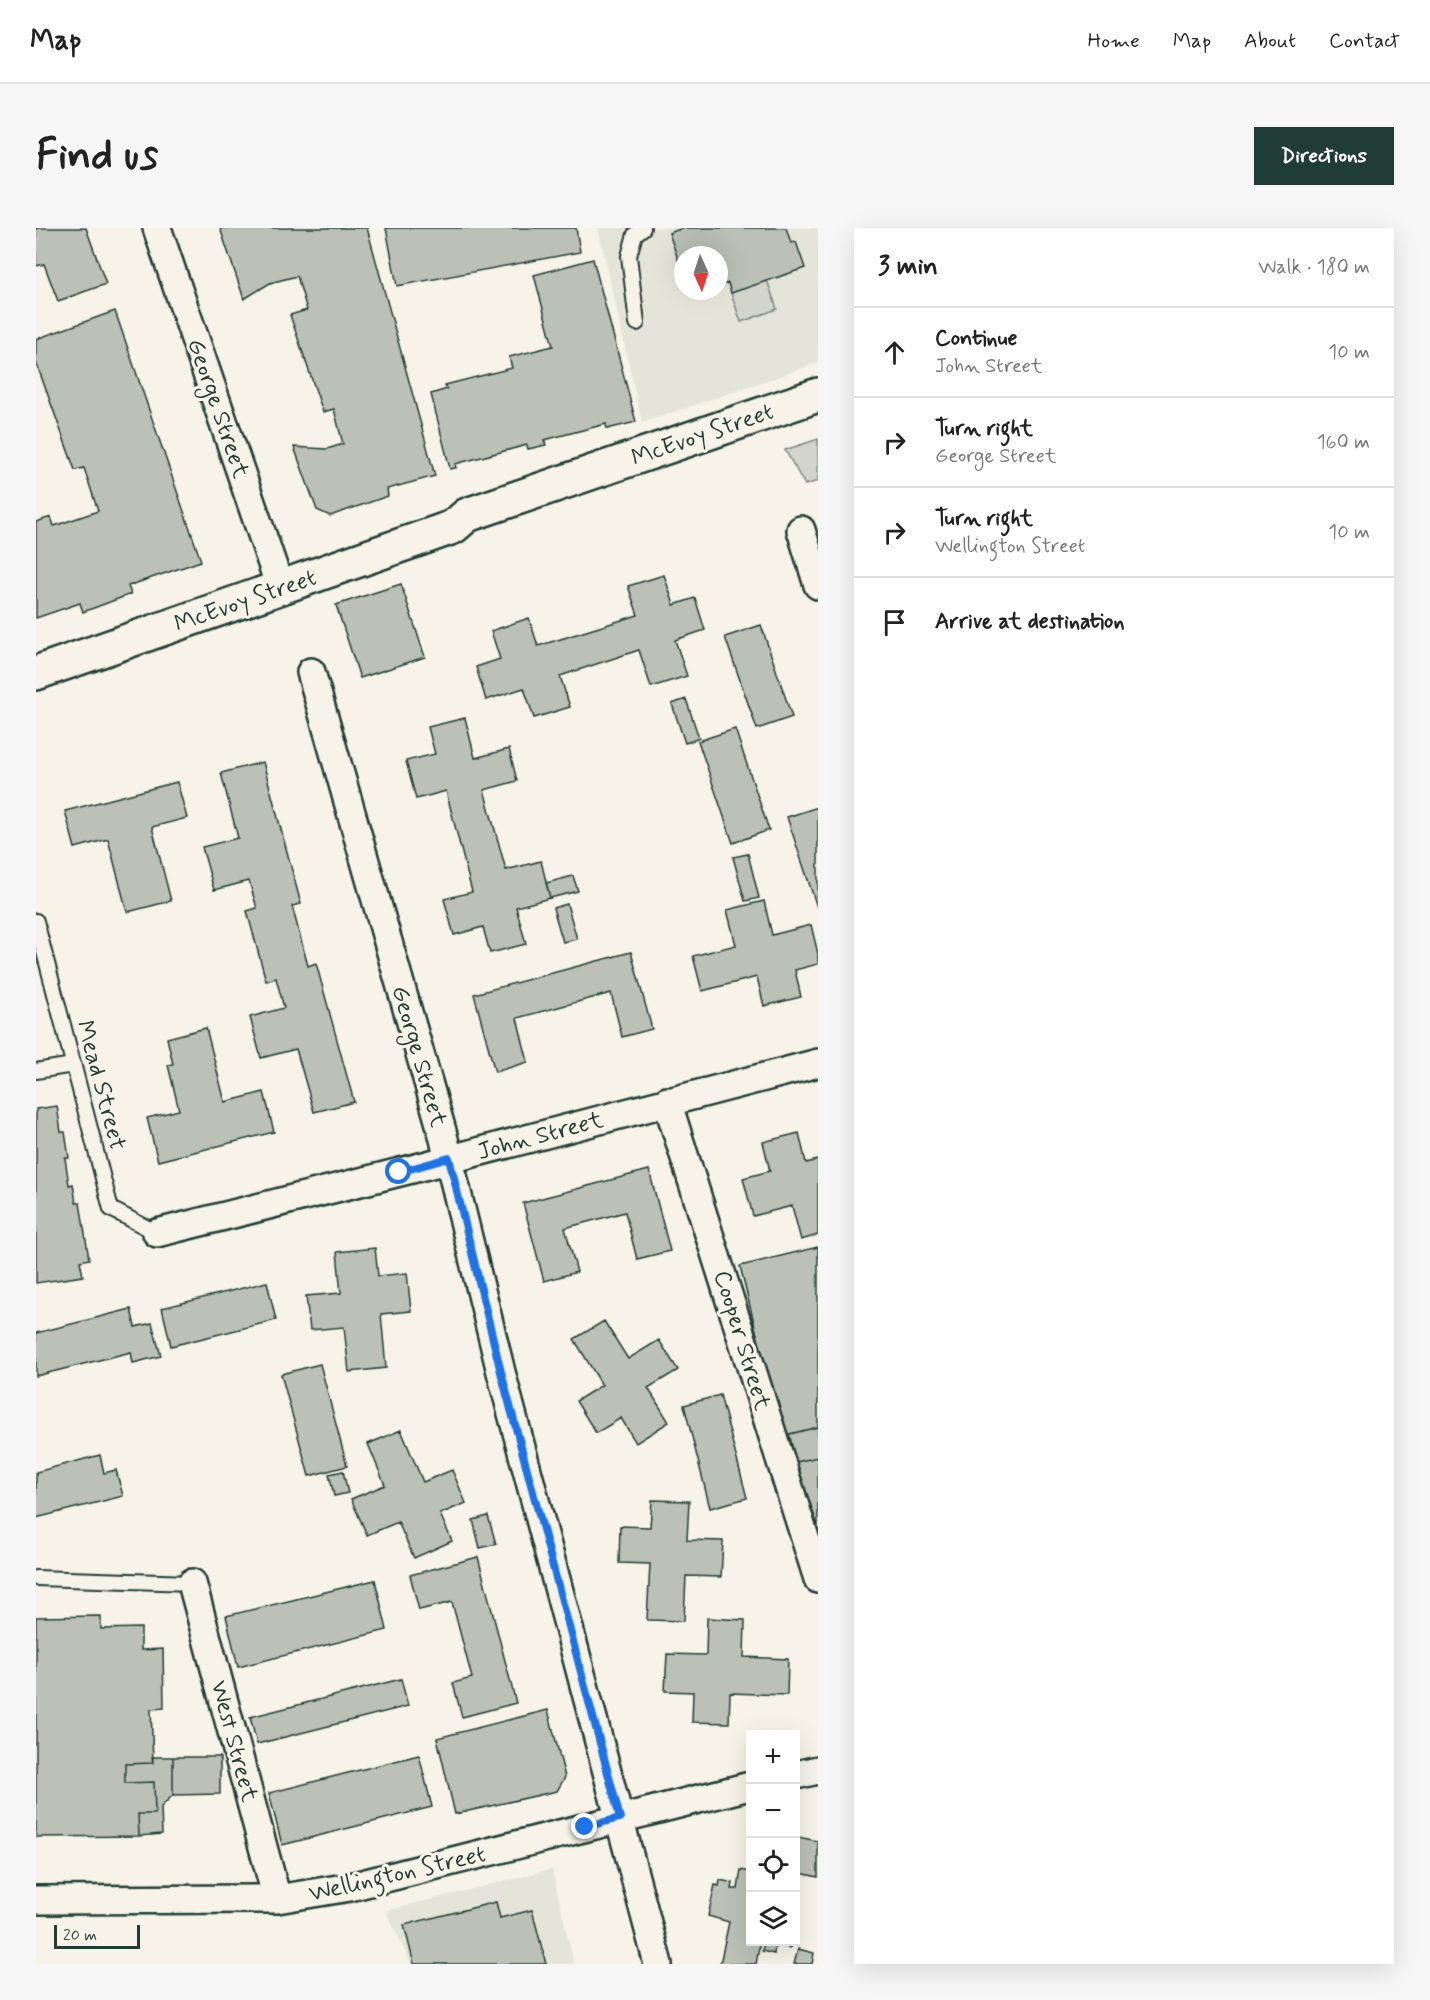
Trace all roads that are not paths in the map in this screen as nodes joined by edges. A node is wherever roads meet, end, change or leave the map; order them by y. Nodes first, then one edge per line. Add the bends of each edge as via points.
1 (157, 228) edge
2 (643, 228) edge
3 (637, 323) dead end
4 (818, 395) edge
5 (818, 408) edge
6 (453, 527) junction
7 (801, 530) dead end
8 (818, 585) edge
9 (280, 587) junction
10 (311, 672) dead end
11 (36, 673) edge
12 (36, 921) edge
13 (818, 1062) edge
14 (73, 1065) junction
15 (36, 1071) edge
16 (667, 1101) junction
17 (449, 1158) junction
18 (157, 1233) joint
19 (36, 1578) edge
20 (818, 1580) edge
21 (192, 1584) joint
22 (818, 1770) edge
23 (800, 1774) edge
24 (746, 1787) edge
25 (620, 1818) junction
26 (277, 1899) junction
27 (36, 1900) edge
28 (658, 1964) edge

1 - 9 street, George Street
2 - 3 lane via 634,234 629,256
4 - 6 main road, McEvoy Street via 467,515
5 - 6 main road, McEvoy Street via 471,528
6 - 9 main road, McEvoy Street
7 - 8 street
9 - 11 main road, McEvoy Street
10 - 17 street, George Street
12 - 14 lane, Mead Street
13 - 16 street, John Street
14 - 15 lane
14 - 18 lane, Mead Street via 111,1209
16 - 17 street, John Street
16 - 20 street, Cooper Street
17 - 18 street, John Street
17 - 25 street, George Street via 501,1372
19 - 21 lane
21 - 26 street, West Street
22 - 23 street
24 - 25 street, Wellington Street
25 - 26 street, Wellington Street via 350,1887
25 - 28 street, George Street
26 - 27 street, Wellington Street

